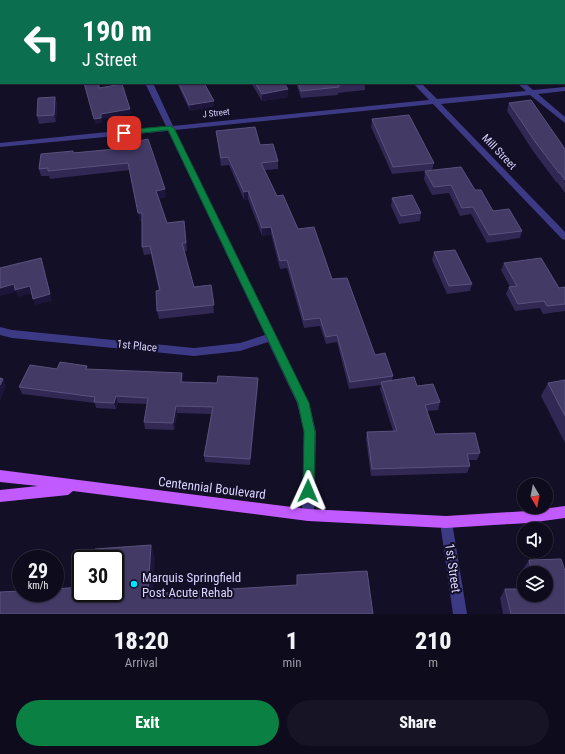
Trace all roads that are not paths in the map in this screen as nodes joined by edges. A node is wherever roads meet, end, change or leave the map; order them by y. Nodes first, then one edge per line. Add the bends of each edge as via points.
1 (149, 84) edge
2 (418, 84) edge
3 (522, 84) edge
4 (565, 89) edge
5 (531, 92) junction
6 (435, 102) junction
7 (565, 121) edge
8 (170, 128) junction
9 (0, 145) edge
10 (565, 237) edge
11 (0, 331) edge
12 (272, 337) junction
13 (0, 476) edge
14 (88, 487) junction
15 (0, 496) edge
16 (565, 512) edge
17 (308, 515) junction
18 (446, 522) junction
19 (460, 614) edge

1 - 8 street
2 - 6 street, Mill Street
3 - 5 street
4 - 5 street, J Street
5 - 6 street, J Street
5 - 7 street
6 - 8 street, J Street
6 - 10 street, Mill Street
8 - 9 street, J Street
8 - 12 street
11 - 12 street, 1st Place via 194,352 240,347
12 - 17 street via 303,403 310,432
13 - 14 main road, Centennial Boulevard
14 - 15 main road
14 - 17 main road, Centennial Boulevard
16 - 18 main road, Centennial Boulevard
17 - 18 main road, Centennial Boulevard
18 - 19 street, 1st Street

